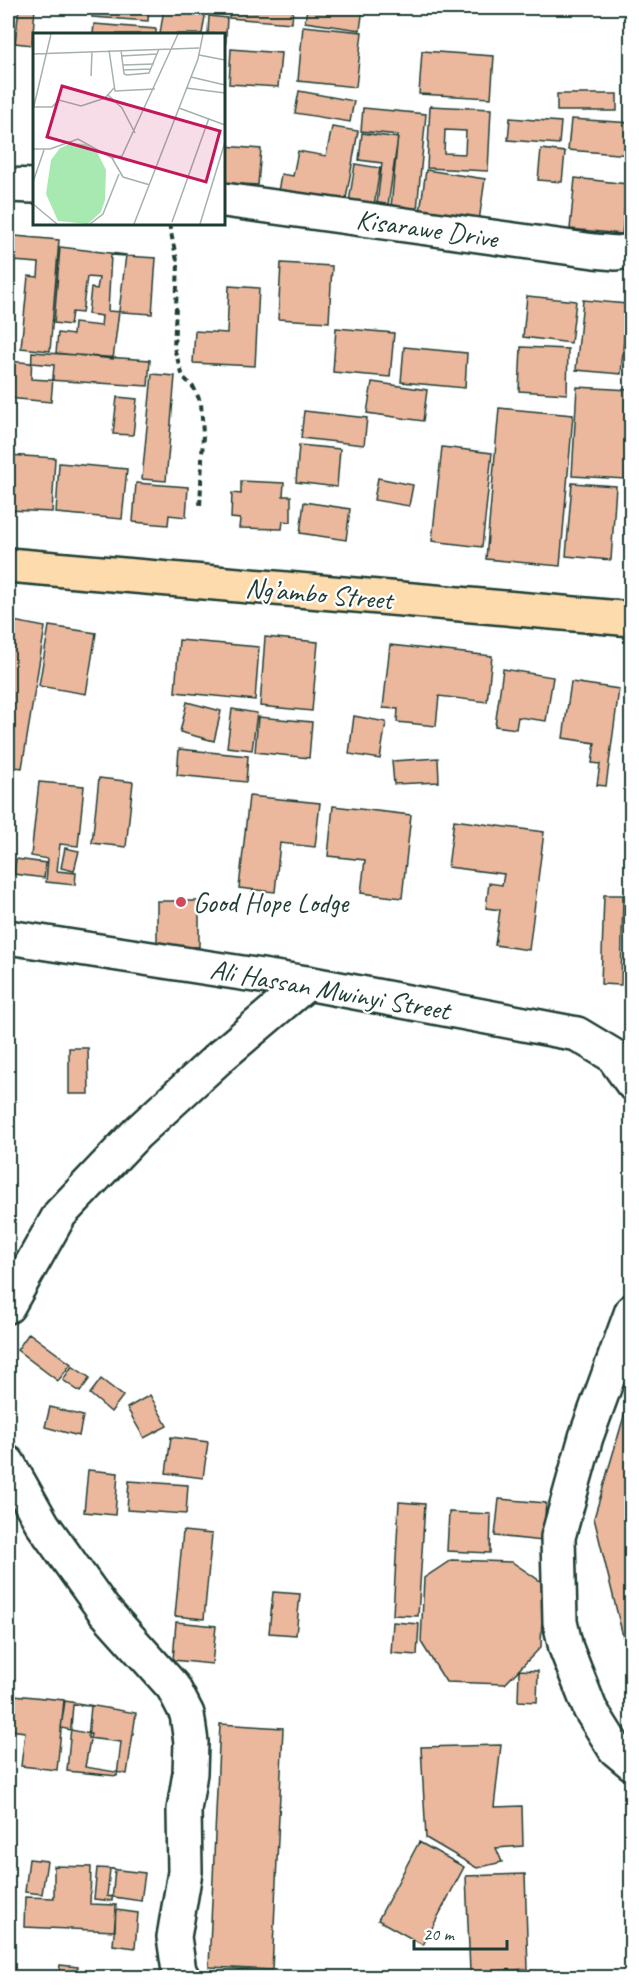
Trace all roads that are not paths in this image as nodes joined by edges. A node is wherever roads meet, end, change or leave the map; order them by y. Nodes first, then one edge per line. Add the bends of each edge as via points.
1 (8, 185) edge
2 (33, 186) edge
3 (225, 200) edge
4 (632, 251) edge
5 (8, 565) edge
6 (632, 619) edge
7 (8, 937) edge
8 (307, 983) junction
9 (632, 1083) edge
10 (8, 1306) edge
11 (632, 1311) edge
12 (8, 1462) edge
13 (632, 1763) edge
14 (183, 1977) edge

1 - 2 street
3 - 4 street, Kisarawe Drive via 594,251
5 - 6 highway, Ng’ambo Street
7 - 8 street, Ali Hassan Mwinyi Street
8 - 9 street, Ali Hassan Mwinyi Street via 577,1034 612,1054
8 - 10 street via 137,1133 60,1214
11 - 13 street via 586,1437 558,1537 560,1622 566,1648 590,1709 615,1749
12 - 14 street via 43,1525 103,1609 174,1687 187,1713 191,1742 184,1810 185,1872 174,1937

